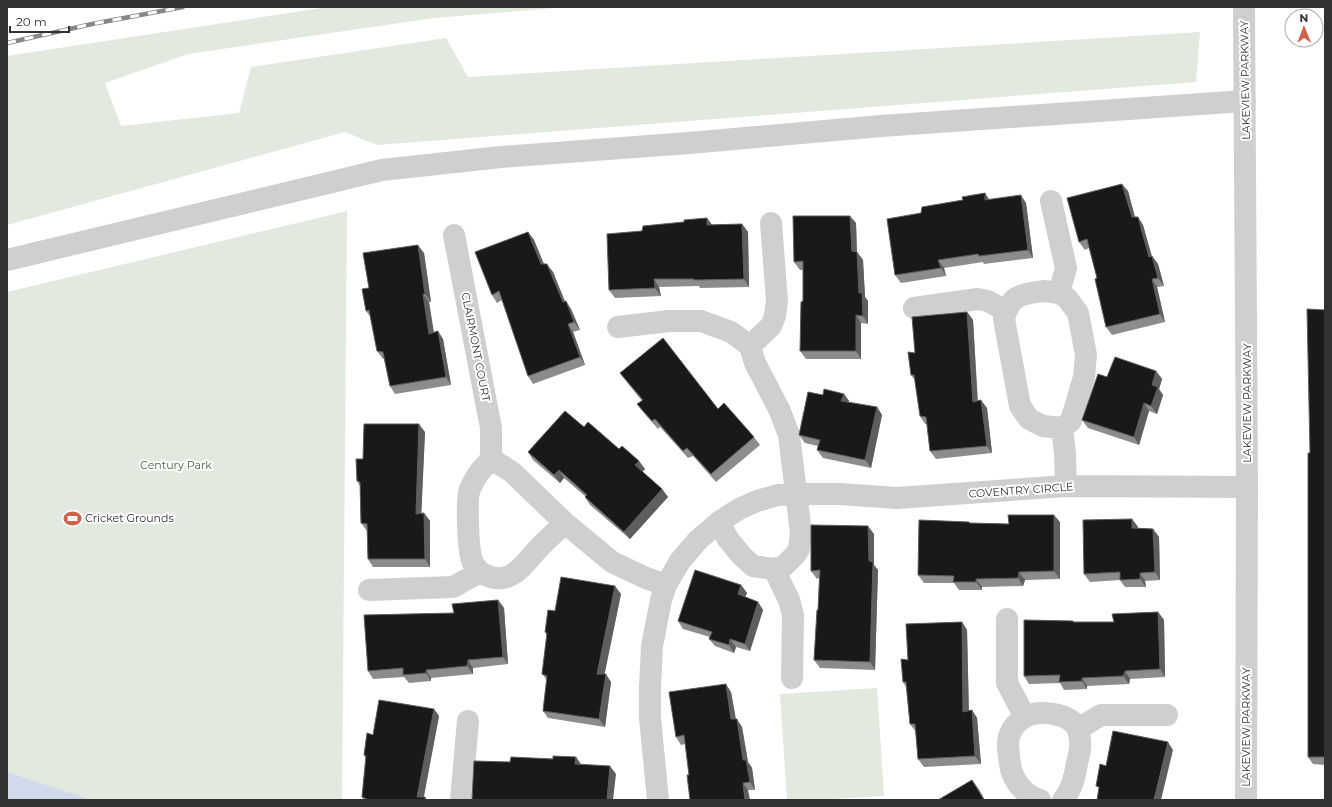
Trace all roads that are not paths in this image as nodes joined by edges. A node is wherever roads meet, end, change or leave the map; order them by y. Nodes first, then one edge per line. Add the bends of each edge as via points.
1 (1244, 7) edge
2 (1245, 100) junction
3 (1051, 201) dead end
4 (771, 223) dead end
5 (454, 235) dead end
6 (7, 260) edge
7 (1059, 293) junction
8 (914, 308) dead end
9 (1006, 311) junction
10 (618, 326) dead end
11 (750, 346) junction
12 (1062, 428) junction
13 (491, 459) junction
14 (1066, 486) junction
15 (1247, 487) junction
16 (796, 494) junction
17 (719, 522) junction
18 (565, 523) junction
19 (774, 569) junction
20 (480, 572) junction
21 (666, 585) junction
22 (369, 590) dead end
23 (1007, 619) dead end
24 (792, 678) dead end
25 (1167, 715) dead end
26 (1025, 717) junction
27 (468, 721) dead end
28 (1078, 729) junction
29 (461, 800) edge
30 (658, 800) edge
31 (1040, 800) edge
32 (1063, 800) edge
33 (1246, 800) edge

1 - 2 street, LAKEVIEW PARKWAY
2 - 6 street via 881,126 501,157 382,170
2 - 15 street, LAKEVIEW PARKWAY
3 - 7 street via 1066,268
4 - 11 street via 777,302 775,316 771,326
5 - 13 street, CLAIRMONT COURT via 492,428
7 - 9 street via 1043,291 1022,294 1015,298
7 - 12 street via 1067,298 1078,313 1086,355 1084,377 1071,421
8 - 9 street via 978,299 988,301
9 - 12 street via 1004,320 1020,406 1029,419 1043,426
10 - 11 street via 669,321 701,322 731,332
11 - 16 street via 755,363 779,409 789,435
12 - 14 street
13 - 18 street via 512,472
13 - 20 street via 478,472 469,490 467,513 471,558
14 - 15 street, COVENTRY CIRCLE
14 - 16 street, COVENTRY CIRCLE via 898,498
15 - 33 street, LAKEVIEW PARKWAY
16 - 17 street, COVENTRY CIRCLE via 778,495 756,501
16 - 19 street via 801,534 798,549 796,555 784,566
17 - 19 street via 728,539 753,566
17 - 21 street, COVENTRY CIRCLE via 698,540 680,561
18 - 20 street via 513,575 501,579 487,577
18 - 21 street via 612,562
19 - 24 street via 789,600 793,615
20 - 22 street via 453,587
21 - 30 street, COVENTRY CIRCLE via 654,639 650,687 650,718
23 - 26 street via 1007,683
25 - 28 street via 1101,715
26 - 28 street via 1034,714 1062,715
26 - 31 street via 1016,723 1010,734 1008,746 1011,770 1023,790
27 - 29 street
28 - 32 street via 1081,742 1076,772 1069,793

